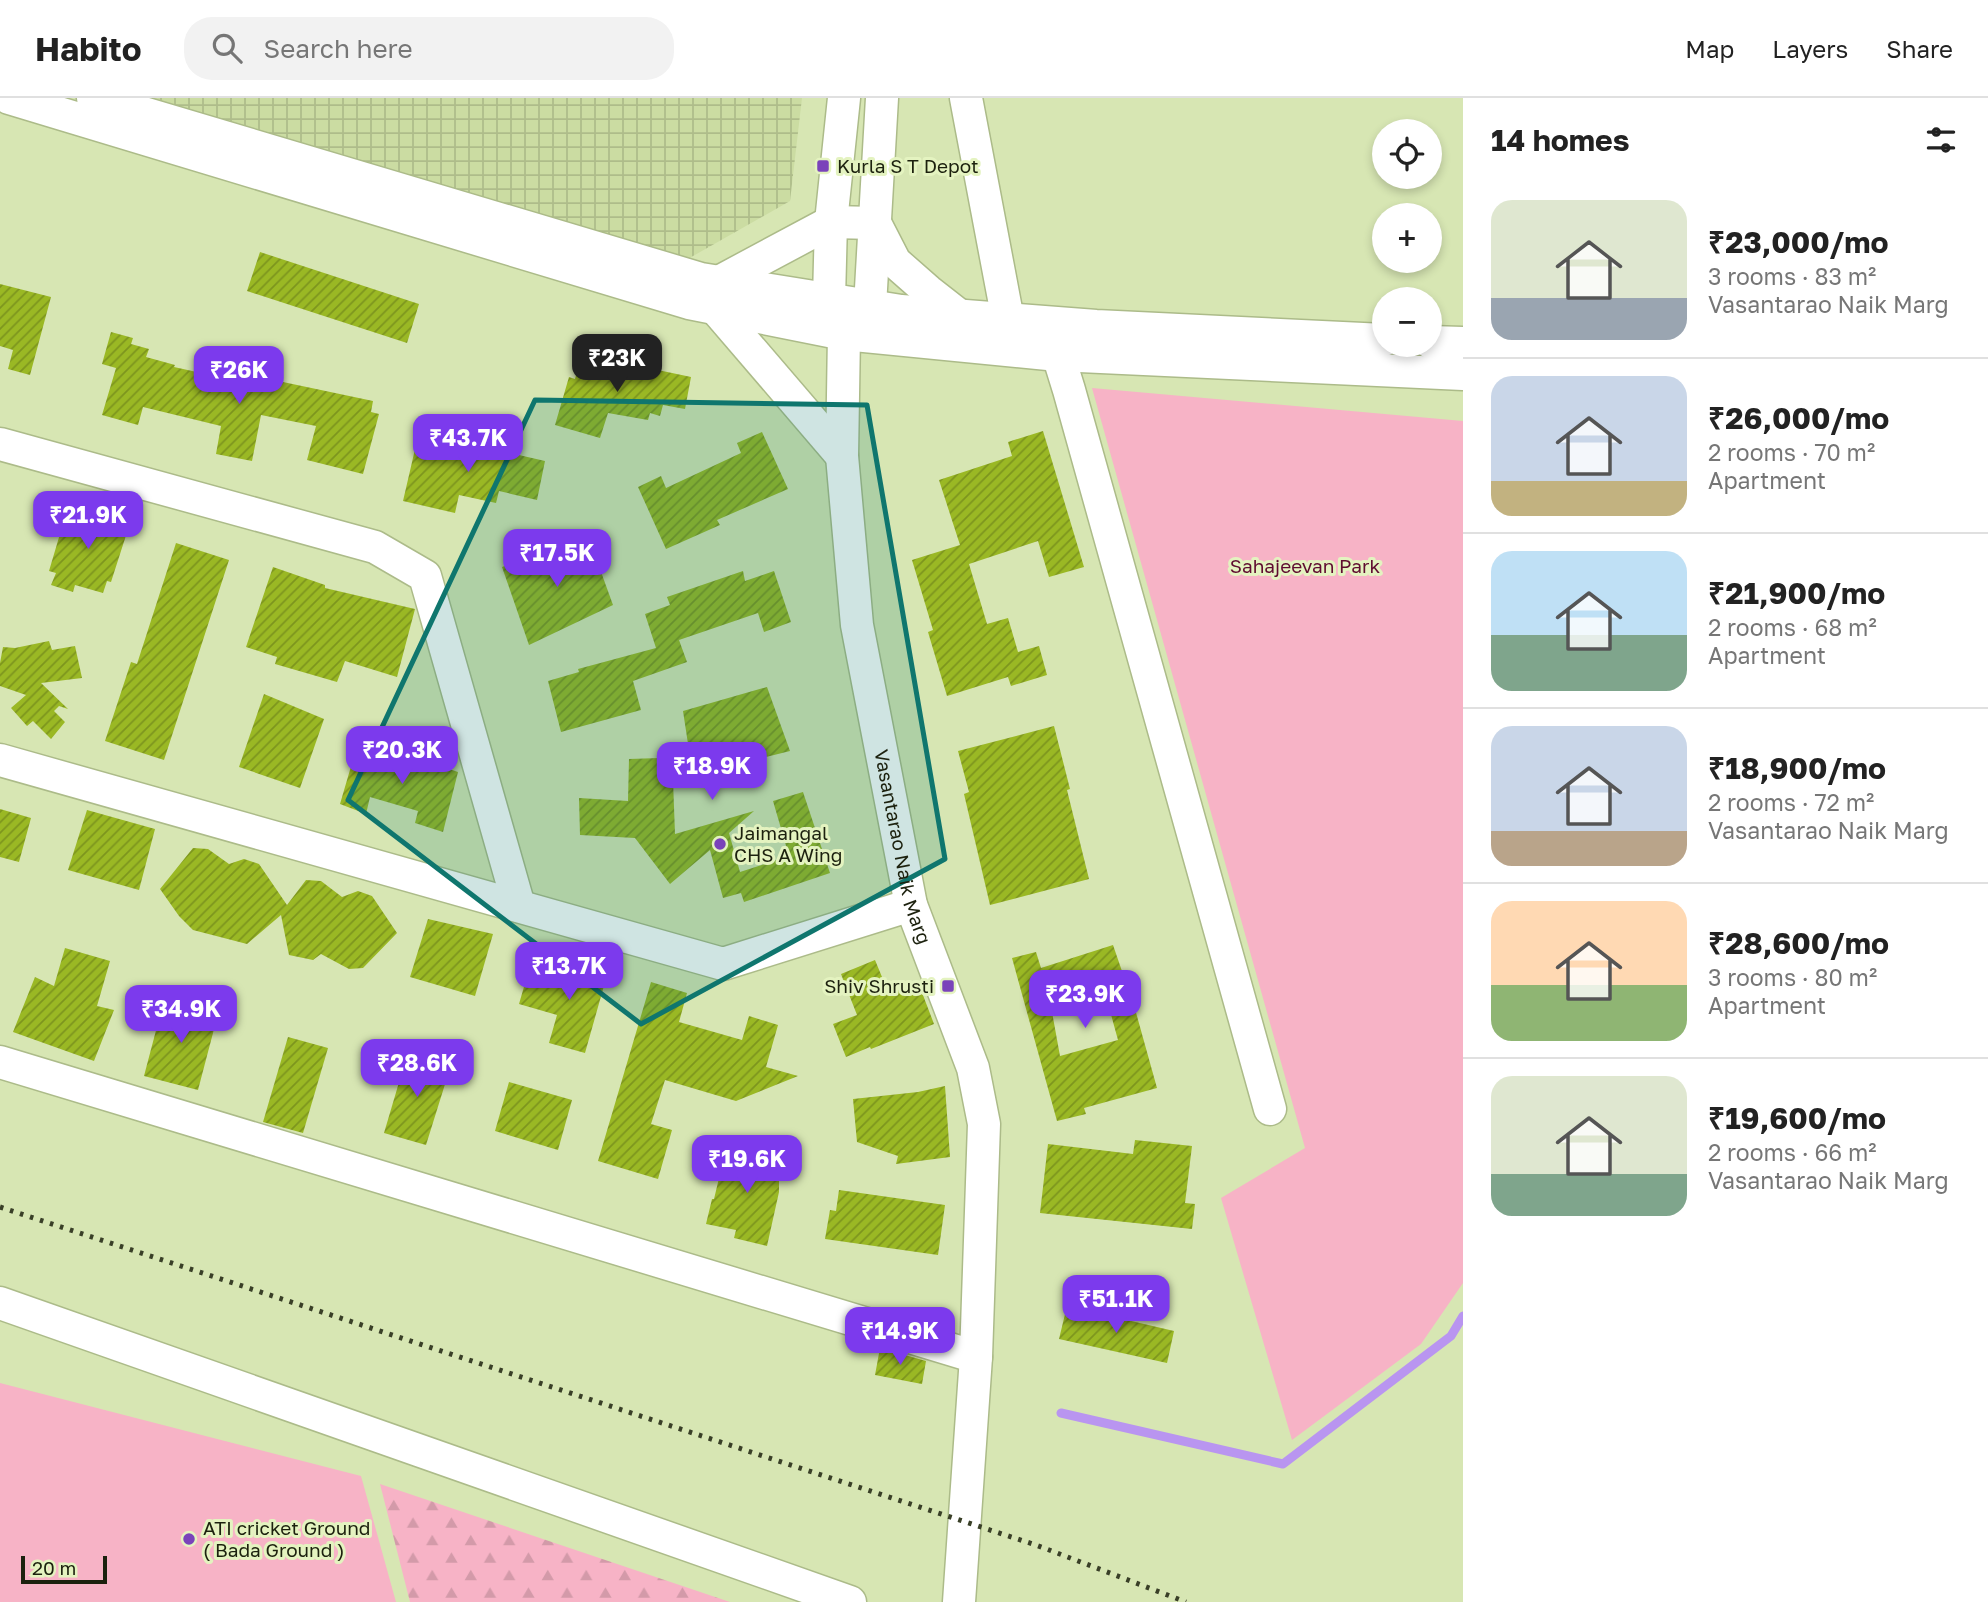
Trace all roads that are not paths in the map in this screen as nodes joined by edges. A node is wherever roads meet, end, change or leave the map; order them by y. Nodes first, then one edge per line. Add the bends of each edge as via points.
1 (4, 98) edge
2 (9, 98) edge
3 (93, 98) edge
4 (844, 98) edge
5 (882, 98) edge
6 (966, 98) edge
7 (0, 111) edge
8 (831, 222) junction
9 (875, 223) junction
10 (717, 295) junction
11 (829, 299) junction
12 (870, 306) junction
13 (961, 316) junction
14 (1008, 320) junction
15 (1049, 323) junction
16 (844, 334) junction
17 (1372, 339) edge
18 (1442, 342) edge
19 (1463, 343) edge
20 (1058, 355) junction
21 (1463, 374) edge
22 (0, 443) edge
23 (842, 456) junction
24 (0, 760) edge
25 (911, 905) junction
26 (519, 906) junction
27 (0, 1062) edge
28 (1270, 1109) dead end
29 (0, 1303) edge
30 (976, 1357) junction
31 (850, 1602) edge
32 (959, 1602) edge

1 - 7 street
2 - 10 street via 689,303
3 - 10 street via 701,279
4 - 8 street, Vasantarao Naik Marg
5 - 9 street
6 - 14 street
8 - 9 street
8 - 10 street
8 - 11 street, Vasantarao Naik Marg
9 - 12 street
9 - 13 street via 895,262
10 - 11 street
10 - 16 street
10 - 23 street
11 - 12 street
11 - 16 street, Vasantarao Naik Marg
12 - 13 street
12 - 16 street
13 - 14 street
14 - 15 street
15 - 17 street
15 - 20 street
16 - 20 street
16 - 23 street, Vasantarao Naik Marg
18 - 19 street
20 - 21 street
20 - 28 street
22 - 26 street via 375,547 425,576
23 - 25 street, Vasantarao Naik Marg via 857,625
24 - 26 street
25 - 26 street via 723,964
25 - 30 street, Vasantarao Naik Marg via 973,1068 984,1124
27 - 30 street
29 - 31 street
30 - 32 street, Vasantarao Naik Marg

